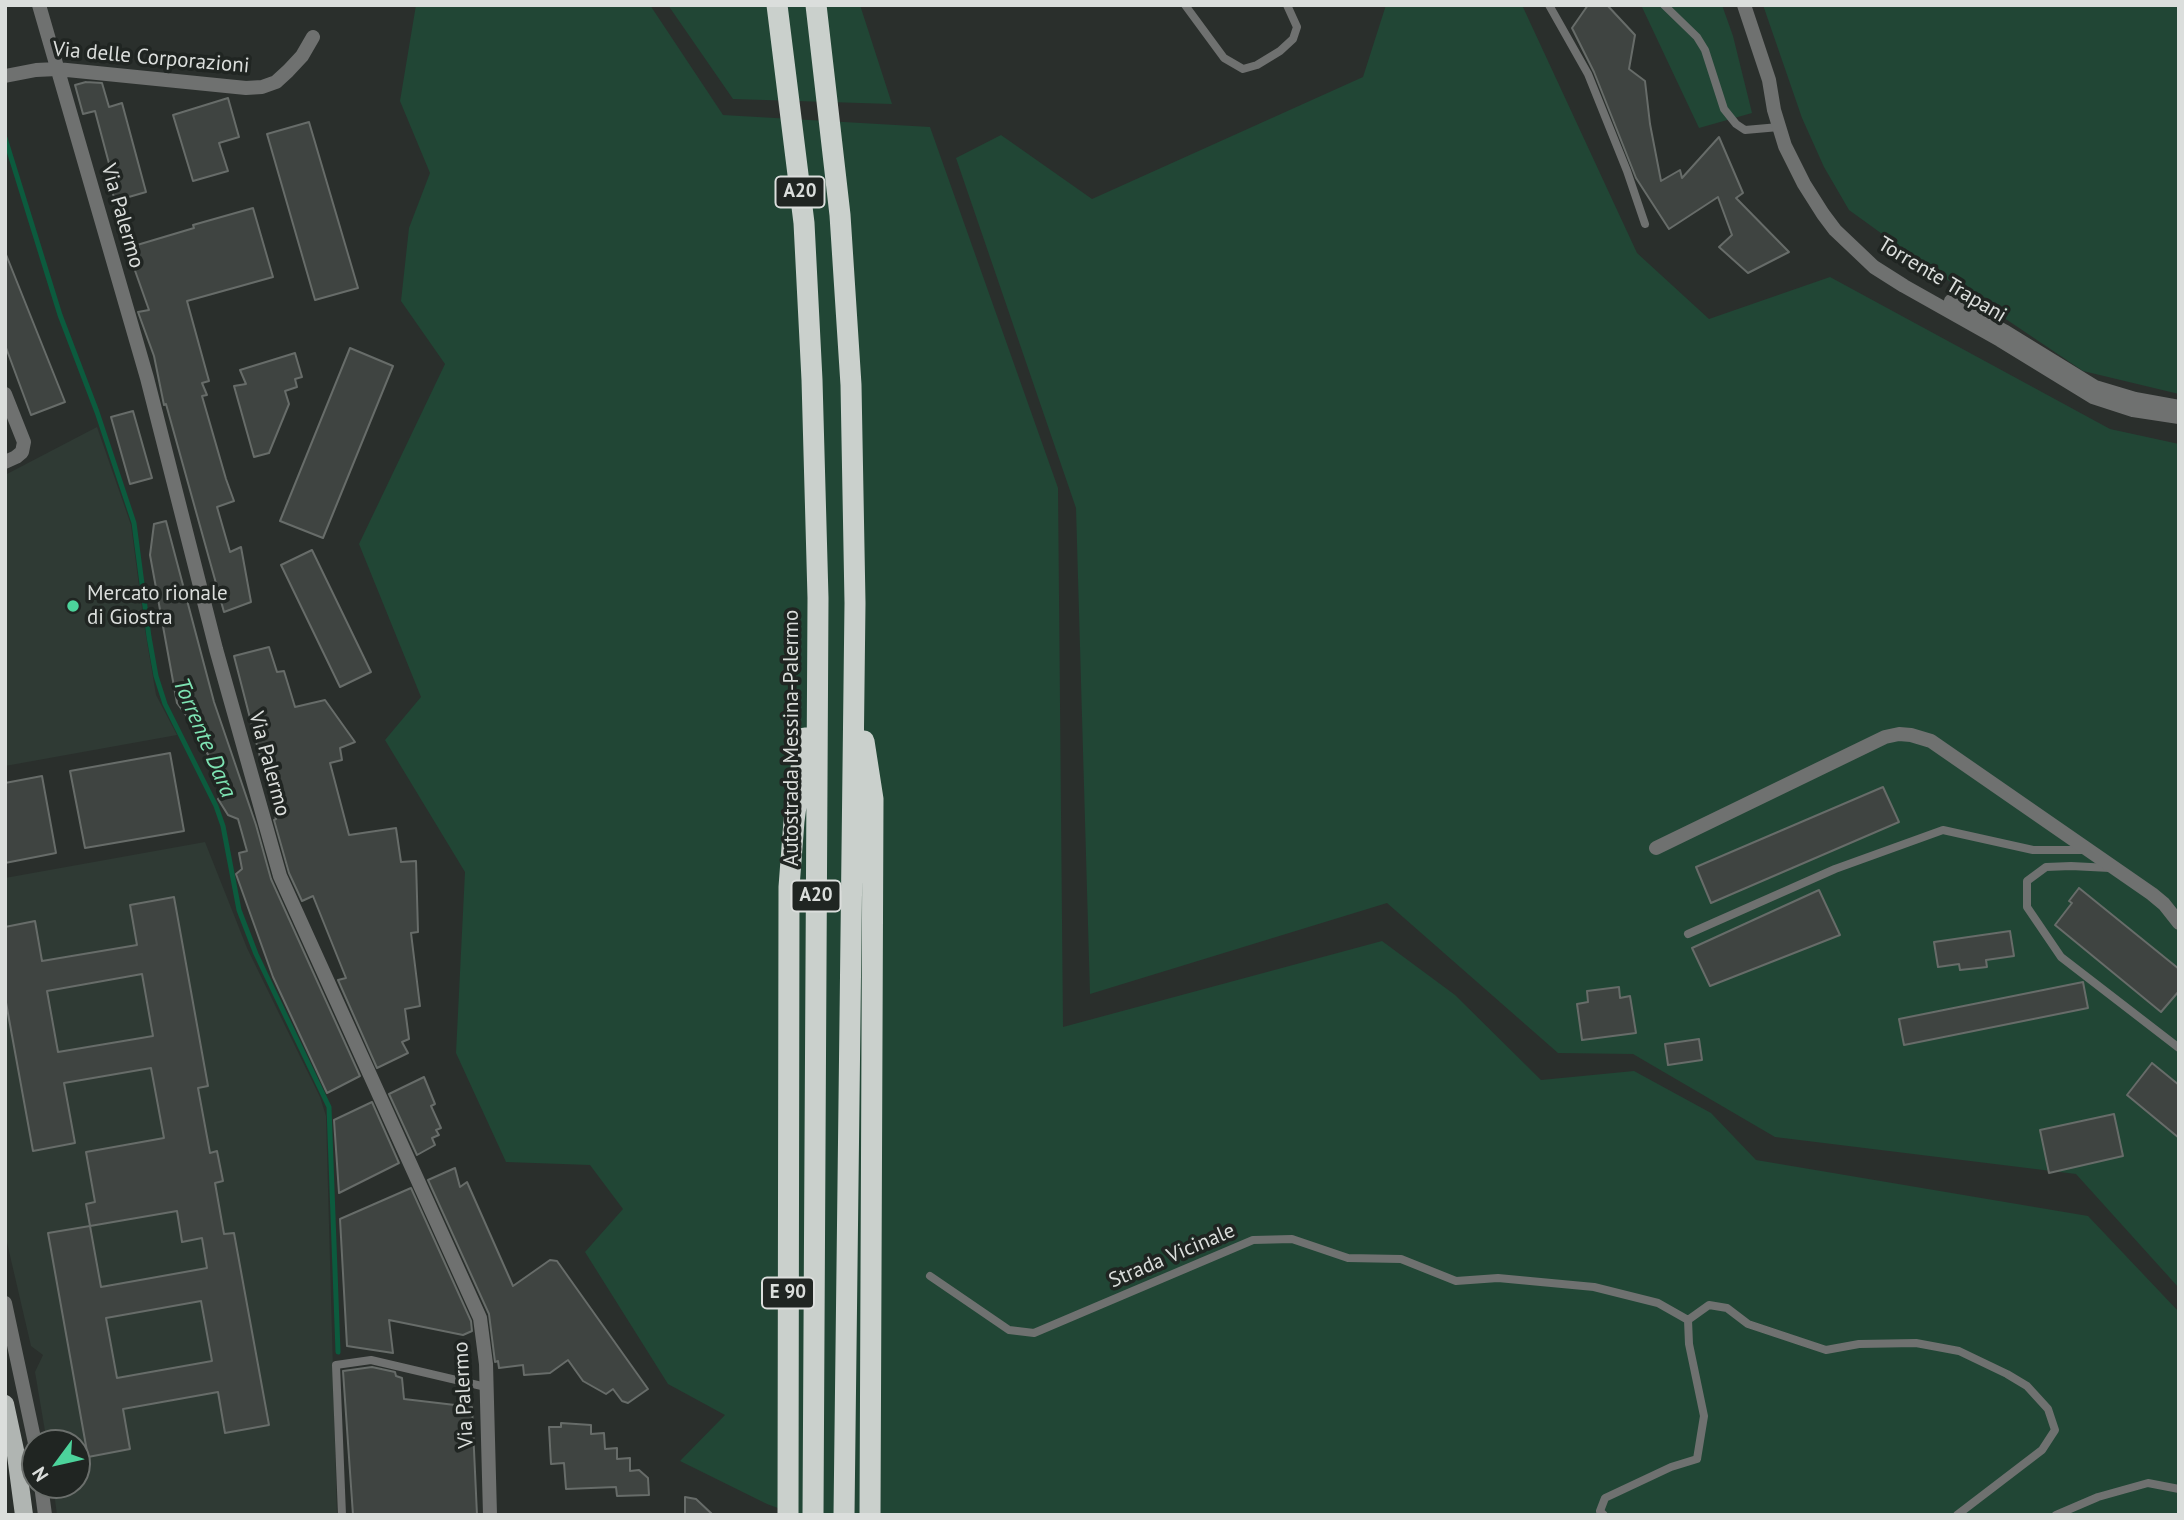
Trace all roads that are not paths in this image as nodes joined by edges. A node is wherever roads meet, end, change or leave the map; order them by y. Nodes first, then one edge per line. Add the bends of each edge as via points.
1 (39, 5) edge
2 (778, 5) edge
3 (816, 5) edge
4 (1185, 5) edge
5 (1287, 5) edge
6 (1549, 5) edge
7 (1664, 5) edge
8 (1744, 5) edge
9 (1754, 5) edge
10 (313, 37) dead end
11 (57, 69) junction
12 (5, 76) edge
13 (1779, 127) junction
14 (1645, 224) dead end
15 (5, 394) edge
16 (2179, 407) edge
17 (2179, 417) edge
18 (5, 462) edge
19 (855, 687) junction
20 (816, 688) junction
21 (1656, 848) dead end
22 (2087, 850) junction
23 (2113, 868) junction
24 (2179, 923) edge
25 (1688, 934) dead end
26 (2179, 1048) edge
27 (930, 1276) dead end
28 (5, 1303) edge
29 (1688, 1320) junction
30 (486, 1387) junction
31 (5, 1404) edge
32 (32, 1429) edge
33 (2179, 1489) edge
34 (24, 1515) edge
35 (342, 1515) edge
36 (490, 1515) edge
37 (788, 1515) edge
38 (813, 1515) edge
39 (845, 1515) edge
40 (870, 1515) edge
41 (1604, 1515) edge
42 (1958, 1515) edge
43 (2056, 1515) edge

1 - 11 street, Via Palermo
2 - 20 highway, Autostrada Messina-Palermo / A20 via 804,223 818,598
3 - 19 highway, A20 via 840,215 850,385
4 - 5 lane via 1224,58 1243,69 1257,65 1293,39 1297,27
6 - 14 lane via 1588,74
7 - 13 lane via 1705,50 1724,109 1736,124 1745,130
8 - 13 street, Torrente Trapani
9 - 16 street via 1791,139 1822,196 1859,241 1908,278 2095,387
10 - 11 street, Via delle Corporazioni via 288,71 262,87
11 - 12 street, Via delle Corporazioni
11 - 30 street, Via Palermo via 147,378 280,876 480,1318
13 - 17 street, Torrente Trapani via 1795,167 1823,214 1874,267 2092,397
15 - 18 street via 24,442 22,452
19 - 39 highway, A20
19 - 40 highway via 873,799
20 - 37 highway, E 90 via 805,736 789,887
20 - 38 highway, Autostrada Messina-Palermo / A20
21 - 22 street via 1899,734 1931,741
22 - 23 street
22 - 25 lane via 2033,850 1943,830 1835,869
23 - 24 street via 2164,904
23 - 26 lane via 2046,867 2026,881 2027,907 2061,957
27 - 29 lane, Strada Vicinale via 1009,1330 1034,1333 1253,1240 1292,1239 1348,1258 1401,1259 1457,1281 1498,1278 1594,1287 1658,1303
28 - 32 street
29 - 41 lane via 1704,1416 1697,1459 1671,1466 1605,1498 1600,1511
29 - 42 lane via 1709,1305 1727,1308 1748,1324 1826,1350 1916,1343 1959,1351 2027,1386 2048,1409 2055,1430 2042,1450
30 - 35 lane via 372,1360 336,1366
30 - 36 street, Via Palermo
31 - 34 main road
33 - 43 lane via 2148,1483

